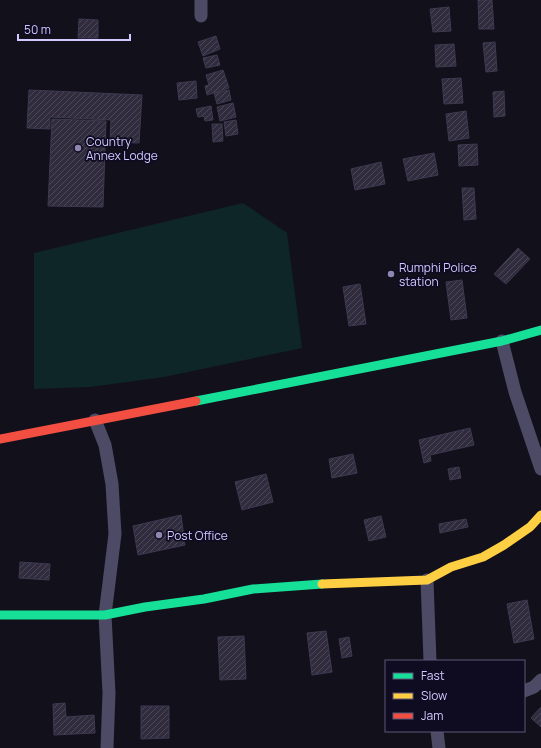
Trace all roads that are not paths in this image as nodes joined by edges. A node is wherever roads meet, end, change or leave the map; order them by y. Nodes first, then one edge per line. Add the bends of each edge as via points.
1 (201, 0) edge
2 (201, 16) dead end
3 (541, 330) edge
4 (502, 341) junction
5 (95, 420) junction
6 (0, 439) edge
7 (541, 469) edge
8 (541, 515) edge
9 (427, 580) junction
10 (0, 615) edge
11 (105, 615) junction
12 (430, 660) edge
13 (541, 680) edge
14 (525, 691) edge
15 (437, 732) edge
16 (107, 748) edge
17 (439, 748) edge

1 - 2 street
3 - 4 street
4 - 5 street
4 - 7 street via 515,392
5 - 6 street
5 - 11 street via 105,445 111,477 115,534
8 - 9 street via 530,527 483,557
9 - 11 street via 316,584 253,590
9 - 12 street
10 - 11 street
11 - 16 street via 109,693
13 - 14 street
15 - 17 street

